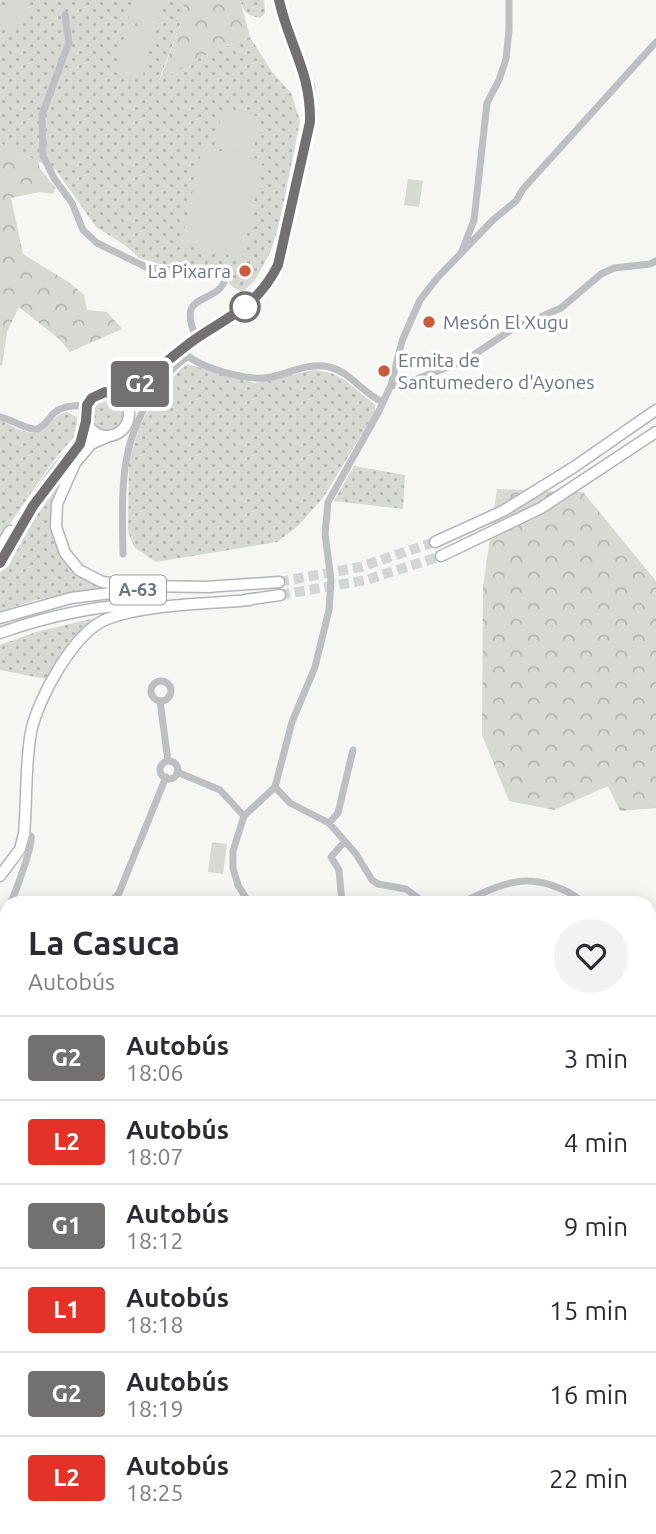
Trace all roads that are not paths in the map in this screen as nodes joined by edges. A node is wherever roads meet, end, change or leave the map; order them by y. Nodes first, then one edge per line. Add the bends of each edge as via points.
1 (279, 0) edge
2 (509, 0) edge
3 (65, 15) dead end
4 (656, 42) edge
5 (461, 254) junction
6 (656, 261) edge
7 (197, 339) junction
8 (185, 353) junction
9 (140, 383) junction
10 (391, 386) junction
11 (119, 396) junction
12 (383, 402) junction
13 (87, 405) junction
14 (127, 407) junction
15 (656, 411) edge
16 (0, 417) edge
17 (86, 421) junction
18 (656, 432) edge
19 (99, 434) junction
20 (112, 435) junction
21 (80, 444) junction
22 (56, 474) junction
23 (435, 542) tunnel mouth
24 (0, 548) edge
25 (123, 554) dead end
26 (440, 556) tunnel mouth
27 (0, 563) edge
28 (279, 582) tunnel mouth
29 (211, 587) junction
30 (280, 596) tunnel mouth
31 (250, 600) junction
32 (0, 618) edge
33 (0, 634) edge
34 (160, 701) dead end
35 (353, 750) dead end
36 (168, 761) junction
37 (177, 772) junction
38 (166, 777) junction
39 (275, 788) junction
40 (244, 816) junction
41 (329, 823) junction
42 (24, 834) junction
43 (344, 842) junction
44 (0, 876) edge
45 (13, 896) edge
46 (116, 896) edge
47 (245, 896) edge
48 (341, 896) edge
49 (416, 896) edge
50 (479, 896) edge
51 (575, 896) edge

1 - 7 highway via 310,102 310,122 284,243 269,284 255,300
2 - 5 street via 506,59 487,103 474,220
3 - 7 street via 69,43 42,115 43,156 83,230 97,243 148,268 223,273 225,283 188,314
4 - 5 street via 516,201
5 - 10 street via 420,300 402,341
6 - 10 street via 601,274 561,308 511,330 466,360
7 - 8 highway
8 - 9 highway
8 - 12 street via 197,363 249,378 325,366 340,371
8 - 25 street via 153,393 130,441 125,464
9 - 11 highway
9 - 14 highway
10 - 12 street
11 - 13 highway via 99,394
11 - 14 highway
12 - 39 street via 328,502 329,610
13 - 16 street via 56,411 36,429
13 - 17 highway
14 - 20 highway via 125,425
15 - 23 highway via 503,511
17 - 19 highway
17 - 21 highway
18 - 26 highway via 541,508
19 - 20 highway
19 - 21 highway
20 - 29 highway via 91,444 75,463 57,504 57,535 65,553 79,570 102,582
21 - 22 highway
22 - 24 highway via 36,493
22 - 27 highway
28 - 29 highway, A-63
29 - 32 highway, A-63 via 99,594
30 - 31 highway, A-63
31 - 33 highway, A-63 via 105,607 51,617
31 - 42 highway via 135,611 103,620 82,636 36,715
34 - 36 street
35 - 41 street via 338,813
36 - 37 street via 175,763
36 - 38 street via 161,769
37 - 38 street
37 - 40 street via 220,790
38 - 46 street
39 - 40 street
39 - 41 street via 290,803
40 - 47 street via 233,851 233,868
41 - 43 street
42 - 44 highway via 20,849
42 - 45 street via 31,836 32,843
43 - 48 street via 331,857 339,870
43 - 49 street via 372,880
50 - 51 street via 519,881 551,885

